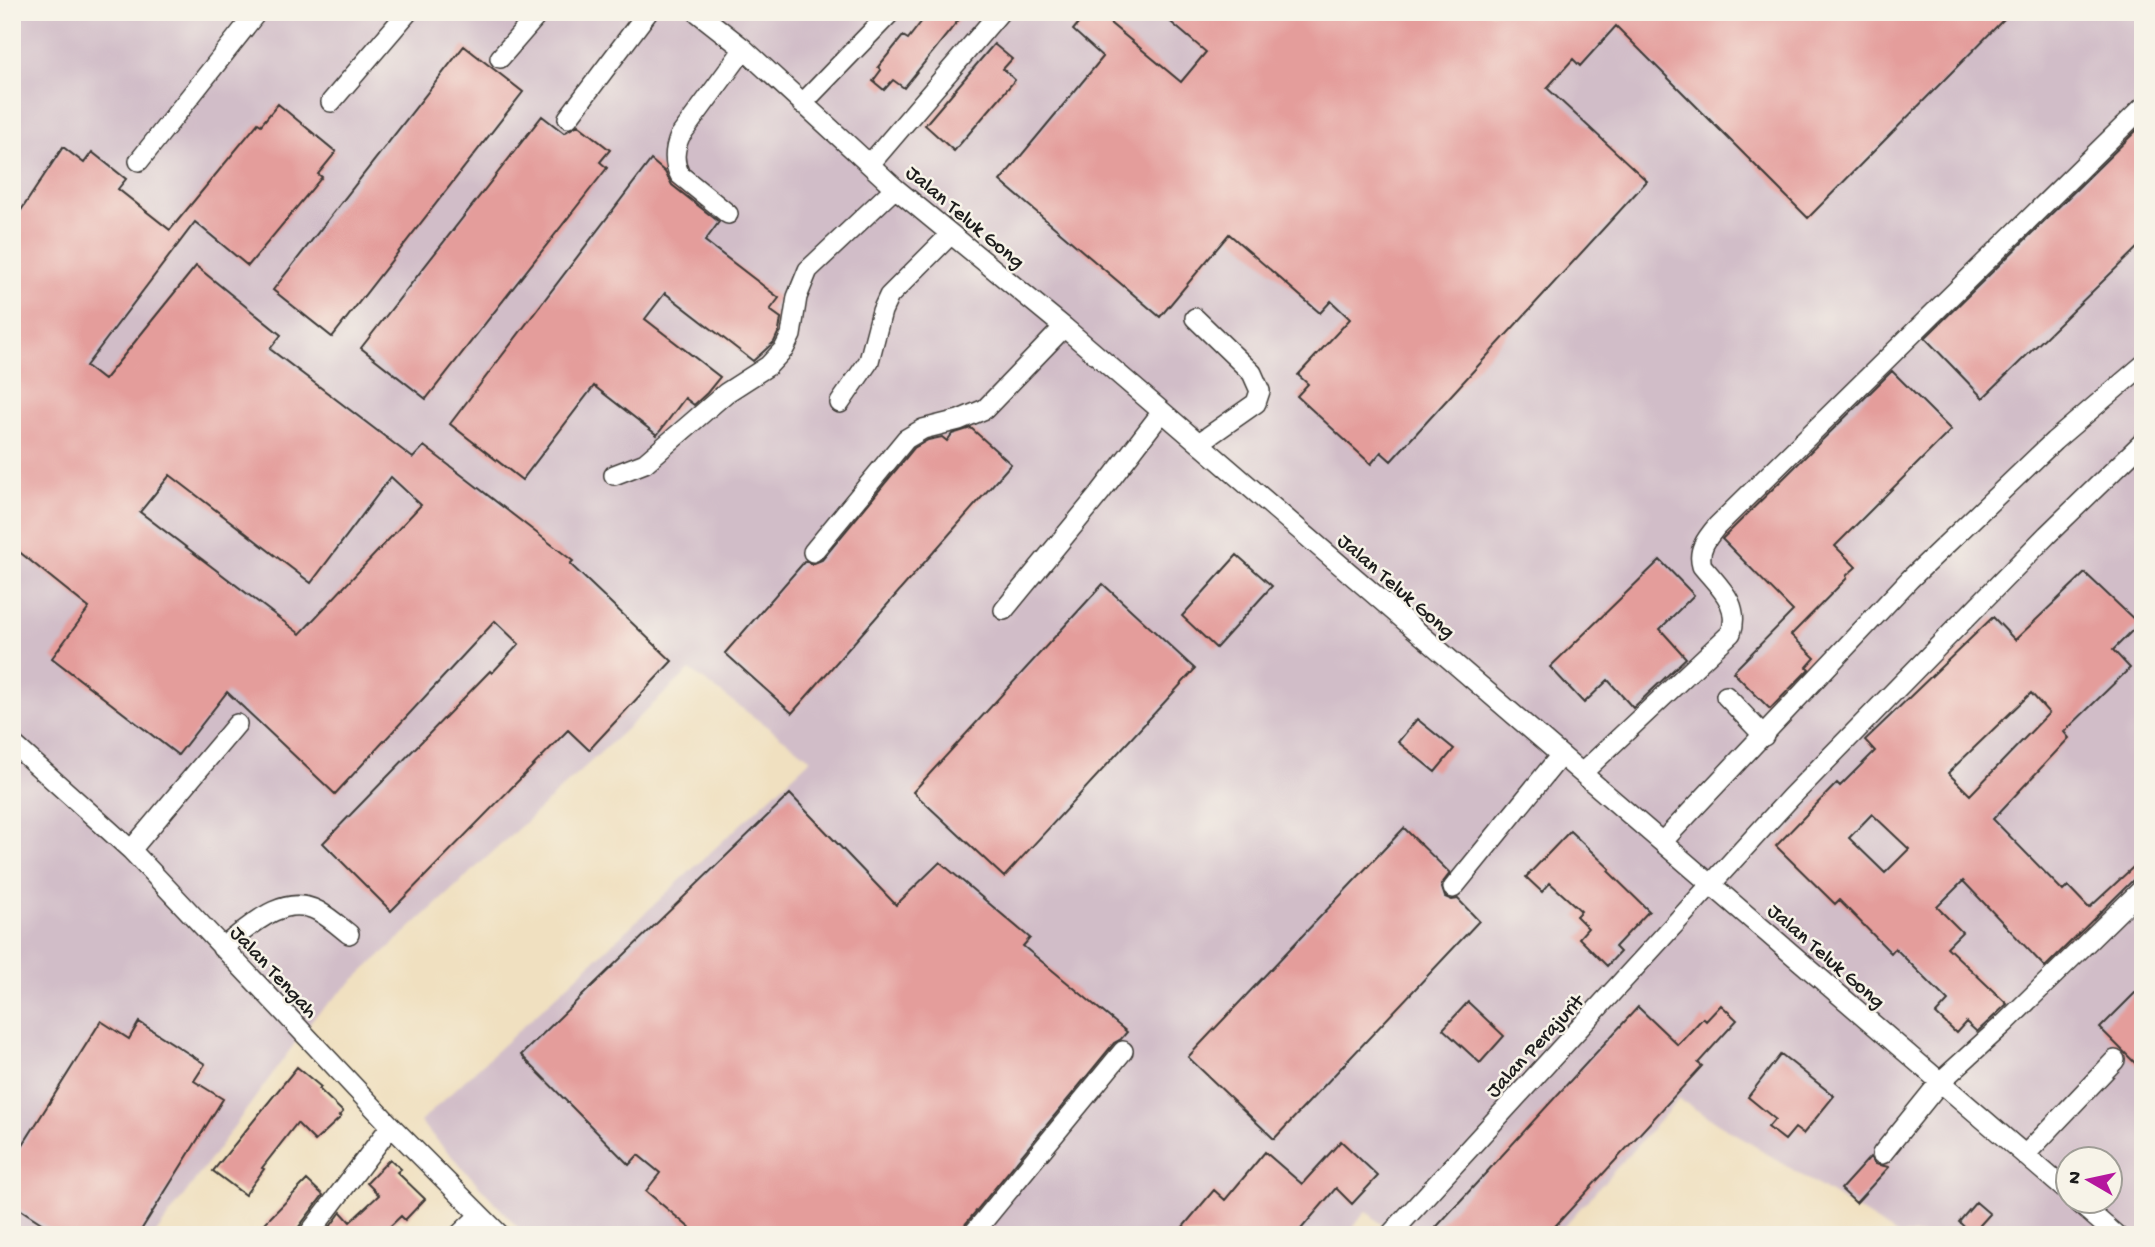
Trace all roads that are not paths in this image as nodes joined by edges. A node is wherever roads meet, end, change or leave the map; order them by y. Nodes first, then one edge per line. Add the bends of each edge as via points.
1 (257, 12) edge
2 (408, 12) edge
3 (540, 12) edge
4 (648, 12) edge
5 (697, 12) edge
6 (891, 12) edge
7 (1000, 12) edge
8 (744, 50) junction
9 (500, 58) dead end
10 (331, 102) dead end
11 (802, 104) junction
12 (2143, 107) edge
13 (568, 118) dead end
14 (139, 161) dead end
15 (870, 164) junction
16 (895, 188) junction
17 (728, 214) dead end
18 (951, 234) junction
19 (1195, 318) dead end
20 (1064, 327) junction
21 (2143, 365) edge
22 (840, 403) dead end
23 (1162, 412) junction
24 (2143, 442) edge
25 (1199, 443) junction
26 (614, 475) dead end
27 (813, 552) dead end
28 (1004, 610) dead end
29 (1726, 696) dead end
30 (237, 724) dead end
31 (1764, 736) junction
32 (12, 743) edge
33 (1561, 755) junction
34 (1582, 773) junction
35 (1663, 841) junction
36 (131, 850) junction
37 (1712, 886) junction
38 (1453, 888) dead end
39 (2143, 888) edge
40 (349, 934) dead end
41 (222, 948) junction
42 (1123, 1051) dead end
43 (2115, 1060) dead end
44 (1940, 1082) junction
45 (391, 1126) junction
46 (1882, 1154) dead end
47 (2025, 1155) junction
48 (2054, 1181) edge
49 (480, 1215) junction
50 (2094, 1216) edge
51 (308, 1235) edge
52 (459, 1235) edge
53 (500, 1235) edge
54 (972, 1235) edge
55 (1390, 1235) edge
56 (2116, 1235) edge

1 - 14 street
2 - 10 street
3 - 9 street
4 - 13 street
5 - 8 street, Jalan Teluk Gong
6 - 11 street
7 - 15 street
8 - 11 street, Jalan Teluk Gong
8 - 17 street via 675,147 680,175
11 - 15 street, Jalan Teluk Gong
12 - 34 street via 1717,526 1703,546 1700,560 1730,599 1731,633
15 - 16 street, Jalan Teluk Gong
16 - 18 street, Jalan Teluk Gong
16 - 26 street via 808,270 797,297 791,334 768,366 726,393 645,463
18 - 20 street, Jalan Teluk Gong
18 - 22 street via 889,296 869,361
19 - 25 street via 1252,373 1260,391 1256,403
20 - 23 street, Jalan Teluk Gong
20 - 27 street via 985,409 906,439
21 - 31 street via 2054,441 1910,579
23 - 25 street, Jalan Teluk Gong
23 - 28 street
24 - 37 street, Jalan Perajurit via 1801,787
25 - 33 street, Jalan Teluk Gong
29 - 31 street
30 - 36 street
31 - 35 street
32 - 36 street, Jalan Tengah
33 - 34 street, Jalan Teluk Gong
33 - 38 street
34 - 35 street, Jalan Teluk Gong
35 - 37 street, Jalan Teluk Gong
36 - 41 street, Jalan Tengah
37 - 44 street, Jalan Teluk Gong
37 - 55 street, Jalan Perajurit
39 - 44 street
40 - 41 street via 317,911 283,906
41 - 45 street, Jalan Tengah
42 - 54 street
43 - 47 street
44 - 46 street
44 - 47 street, Jalan Teluk Gong
45 - 49 street, Jalan Tengah
45 - 51 street
47 - 48 street, Jalan Teluk Gong
49 - 52 street
49 - 53 street, Jalan Tengah
50 - 56 street

